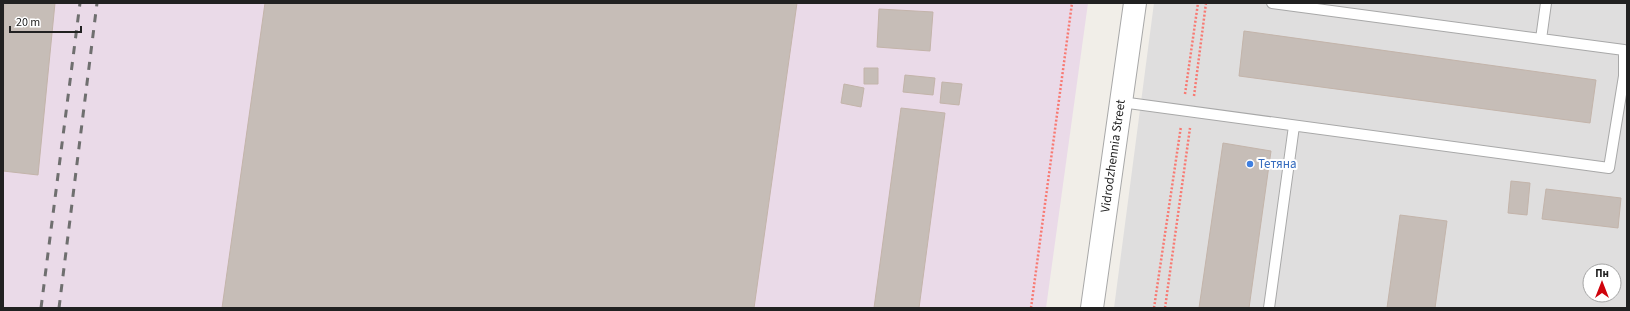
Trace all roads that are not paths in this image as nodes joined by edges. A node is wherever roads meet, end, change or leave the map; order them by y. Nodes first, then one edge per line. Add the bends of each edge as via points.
1 (1135, 3) edge
2 (1272, 3) edge
3 (1546, 3) edge
4 (1540, 40) junction
5 (1121, 102) junction
6 (1294, 126) junction
7 (1092, 308) edge
8 (1269, 308) edge

1 - 5 street, Vidrodzhennia Street
2 - 4 lane
3 - 4 lane
4 - 6 lane via 1624,50 1624,76 1609,168
5 - 6 lane
5 - 7 street, Vidrodzhennia Street
6 - 8 lane

